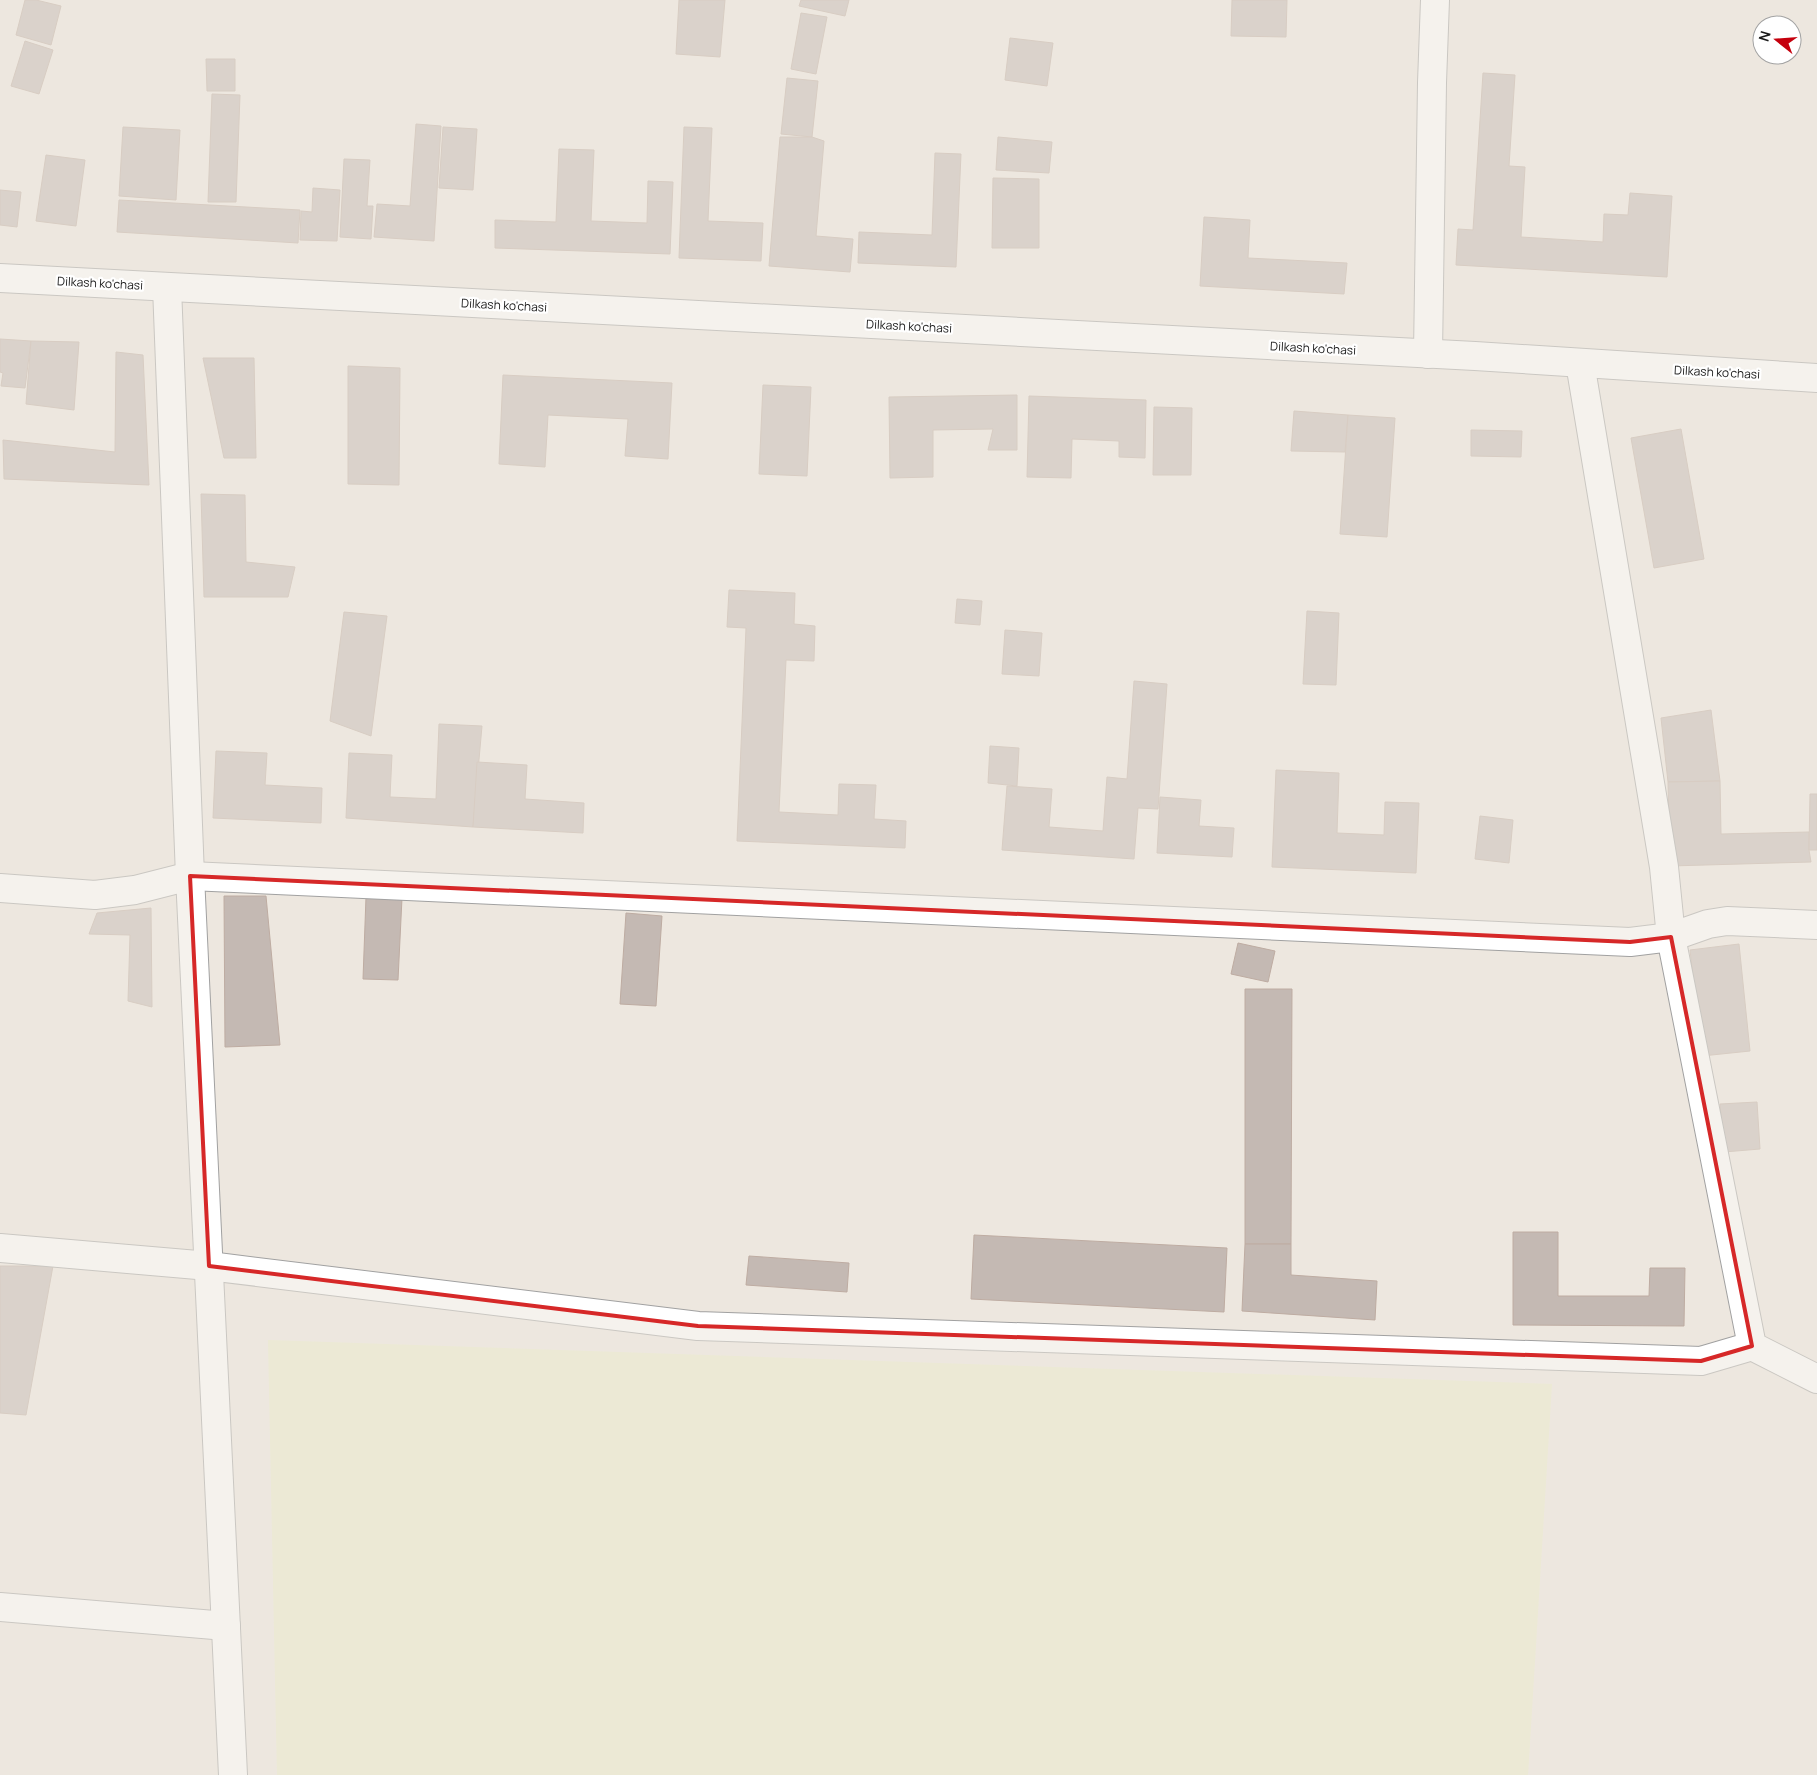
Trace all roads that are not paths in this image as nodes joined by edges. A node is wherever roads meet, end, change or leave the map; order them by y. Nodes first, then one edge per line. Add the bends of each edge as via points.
1 (1435, 0) edge
2 (0, 278) edge
3 (167, 287) junction
4 (1428, 354) junction
5 (1580, 363) junction
6 (1817, 378) edge
7 (190, 876) junction
8 (0, 888) edge
9 (1817, 925) edge
10 (1671, 937) junction
11 (0, 1248) edge
12 (209, 1266) junction
13 (1752, 1346) junction
14 (1817, 1379) edge
15 (0, 1607) edge
16 (226, 1626) junction
17 (233, 1775) edge

1 - 4 street
2 - 3 street, Dilkash ko'chasi
3 - 4 street, Dilkash ko'chasi
3 - 7 street
4 - 5 street, Dilkash ko'chasi
5 - 6 street, Dilkash ko'chasi
5 - 10 street via 1664,867
7 - 8 street via 135,890 95,895
7 - 10 street via 1620,941
7 - 12 street
9 - 10 street via 1727,921
10 - 13 street
11 - 12 street
12 - 13 street via 698,1326 1701,1361
12 - 16 street
13 - 14 street
15 - 16 street
16 - 17 street

